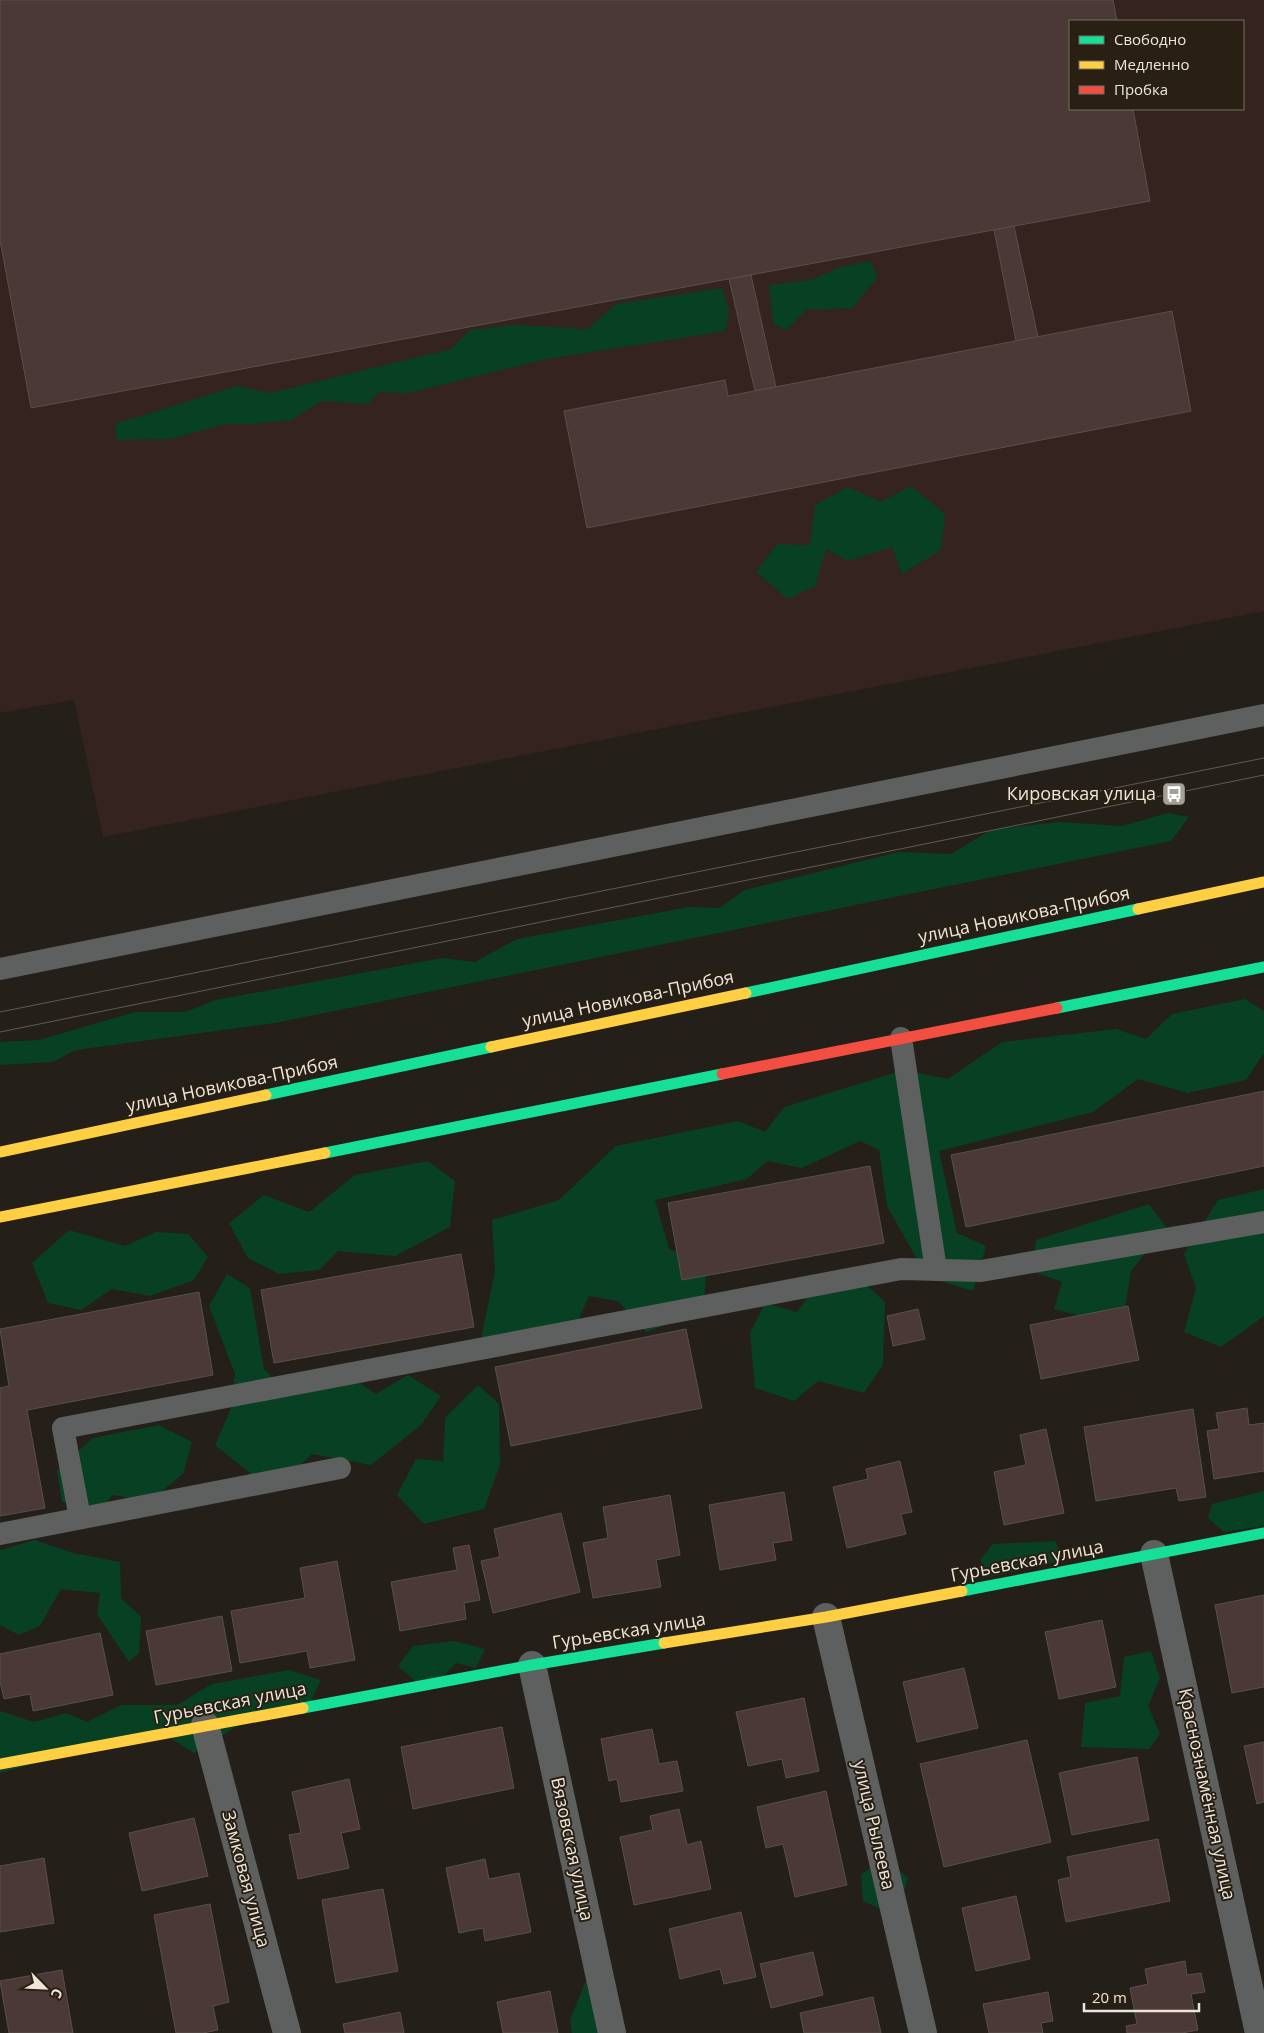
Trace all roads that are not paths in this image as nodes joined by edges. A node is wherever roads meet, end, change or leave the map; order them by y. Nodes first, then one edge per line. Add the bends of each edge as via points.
1 (1264, 715) edge
2 (1264, 882) edge
3 (1264, 967) edge
4 (0, 969) edge
5 (901, 1038) junction
6 (0, 1152) edge
7 (0, 1217) edge
8 (1264, 1222) edge
9 (936, 1270) junction
10 (340, 1468) dead end
11 (80, 1518) junction
12 (1264, 1533) edge
13 (0, 1534) edge
14 (1154, 1554) junction
15 (826, 1617) junction
16 (532, 1665) junction
17 (206, 1725) junction
18 (0, 1764) edge
19 (287, 2033) edge
20 (612, 2033) edge
21 (923, 2033) edge
22 (1259, 2033) edge

1 - 4 lane
2 - 6 main road, улица Новикова-Прибоя
3 - 5 main road
5 - 7 main road
5 - 9 lane
8 - 9 lane via 980,1271
9 - 11 lane via 901,1269 63,1428
10 - 11 lane
11 - 13 lane
12 - 14 main road, Гурьевская улица
14 - 15 main road, Гурьевская улица
14 - 22 street, Краснознамённая улица
15 - 16 main road, Гурьевская улица
15 - 21 street, улица Рылеева
16 - 17 main road, Гурьевская улица
16 - 20 street, Вязовская улица
17 - 18 main road, Гурьевская улица
17 - 19 street, Замковая улица

